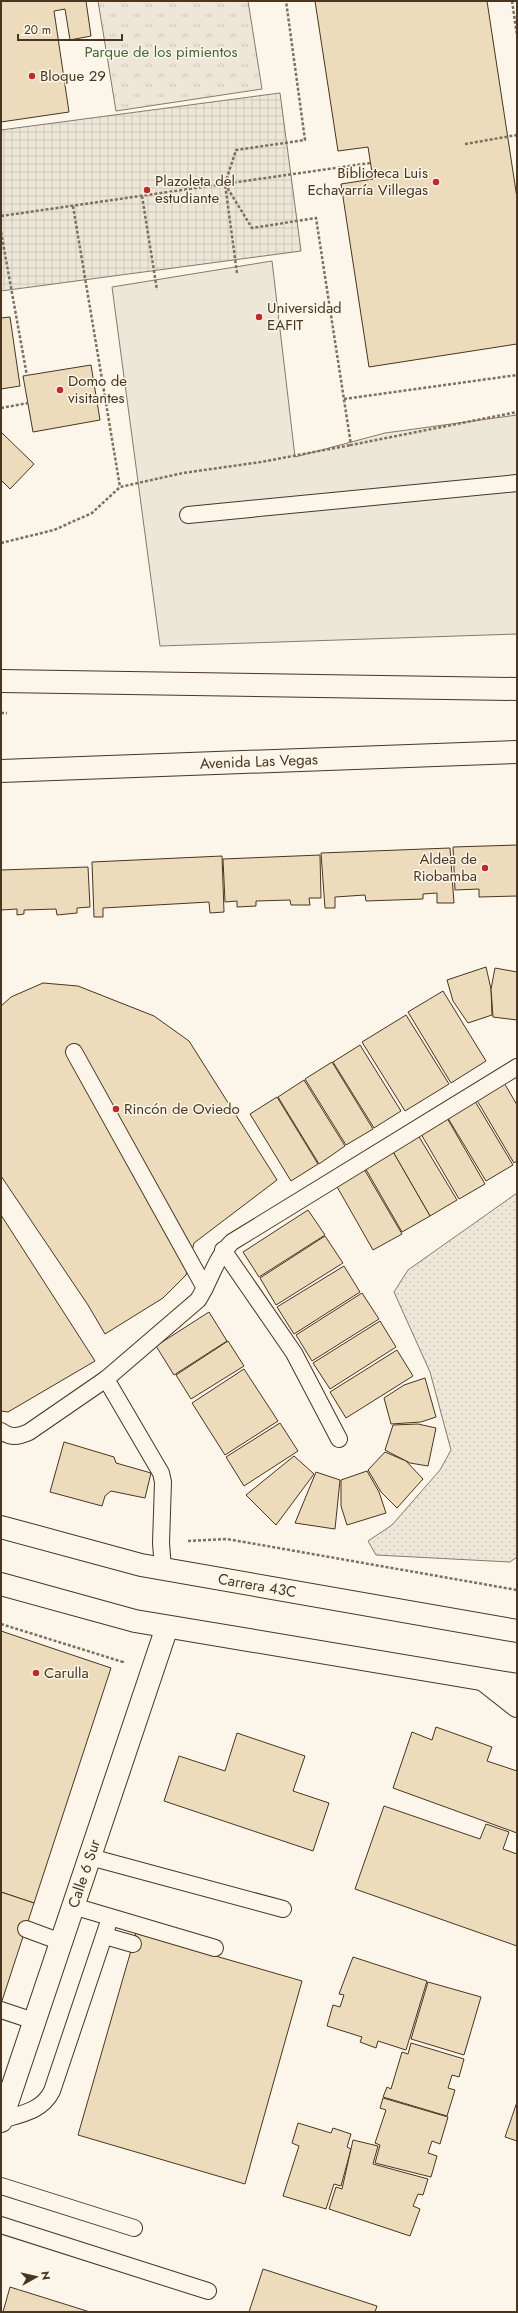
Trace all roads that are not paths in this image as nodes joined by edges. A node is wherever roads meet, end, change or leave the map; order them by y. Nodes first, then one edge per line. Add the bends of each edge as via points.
1 (517, 483) edge
2 (188, 515) dead end
3 (1, 681) edge
4 (517, 690) edge
5 (517, 752) edge
6 (1, 771) edge
7 (74, 1052) dead end
8 (517, 1067) edge
9 (223, 1250) junction
10 (205, 1288) junction
11 (106, 1379) junction
12 (1, 1432) edge
13 (340, 1439) dead end
14 (1, 1526) edge
15 (162, 1569) junction
16 (1, 1584) edge
17 (167, 1626) junction
18 (517, 1631) edge
19 (482, 1678) junction
20 (517, 1685) edge
21 (517, 1706) edge
22 (90, 1857) junction
23 (73, 1906) junction
24 (283, 1909) dead end
25 (110, 1918) junction
26 (26, 1929) dead end
27 (105, 1936) junction
28 (62, 1942) junction
29 (132, 1944) dead end
30 (215, 1948) dead end
31 (1, 2010) edge
32 (34, 2021) junction
33 (1, 2121) edge
34 (1, 2186) edge
35 (1, 2225) edge
36 (134, 2228) dead end
37 (208, 2291) dead end

1 - 2 lane
3 - 4 main road
5 - 6 main road, Avenida Las Vegas
7 - 10 lane
8 - 9 lane via 232,1242
9 - 10 lane via 216,1260
9 - 13 lane via 294,1353
10 - 11 lane via 188,1310
11 - 12 lane via 29,1432 18,1436 7,1436
11 - 15 lane via 161,1473
14 - 15 main road, Carrera 43C
15 - 18 main road, Carrera 43C
16 - 17 main road via 135,1621
17 - 19 main road
17 - 22 main road, Calle 6 Sur
19 - 20 main road
19 - 21 main road
22 - 23 main road, Calle 6 Sur
22 - 24 lane
23 - 25 lane
23 - 28 main road, Calle 6 Sur
25 - 27 lane
25 - 30 lane
26 - 28 lane
27 - 29 lane
27 - 33 lane via 47,2102 33,2111
28 - 32 main road, Calle 6 Sur
31 - 32 lane
32 - 33 main road, Calle 6 Sur
34 - 36 lane
35 - 37 lane

